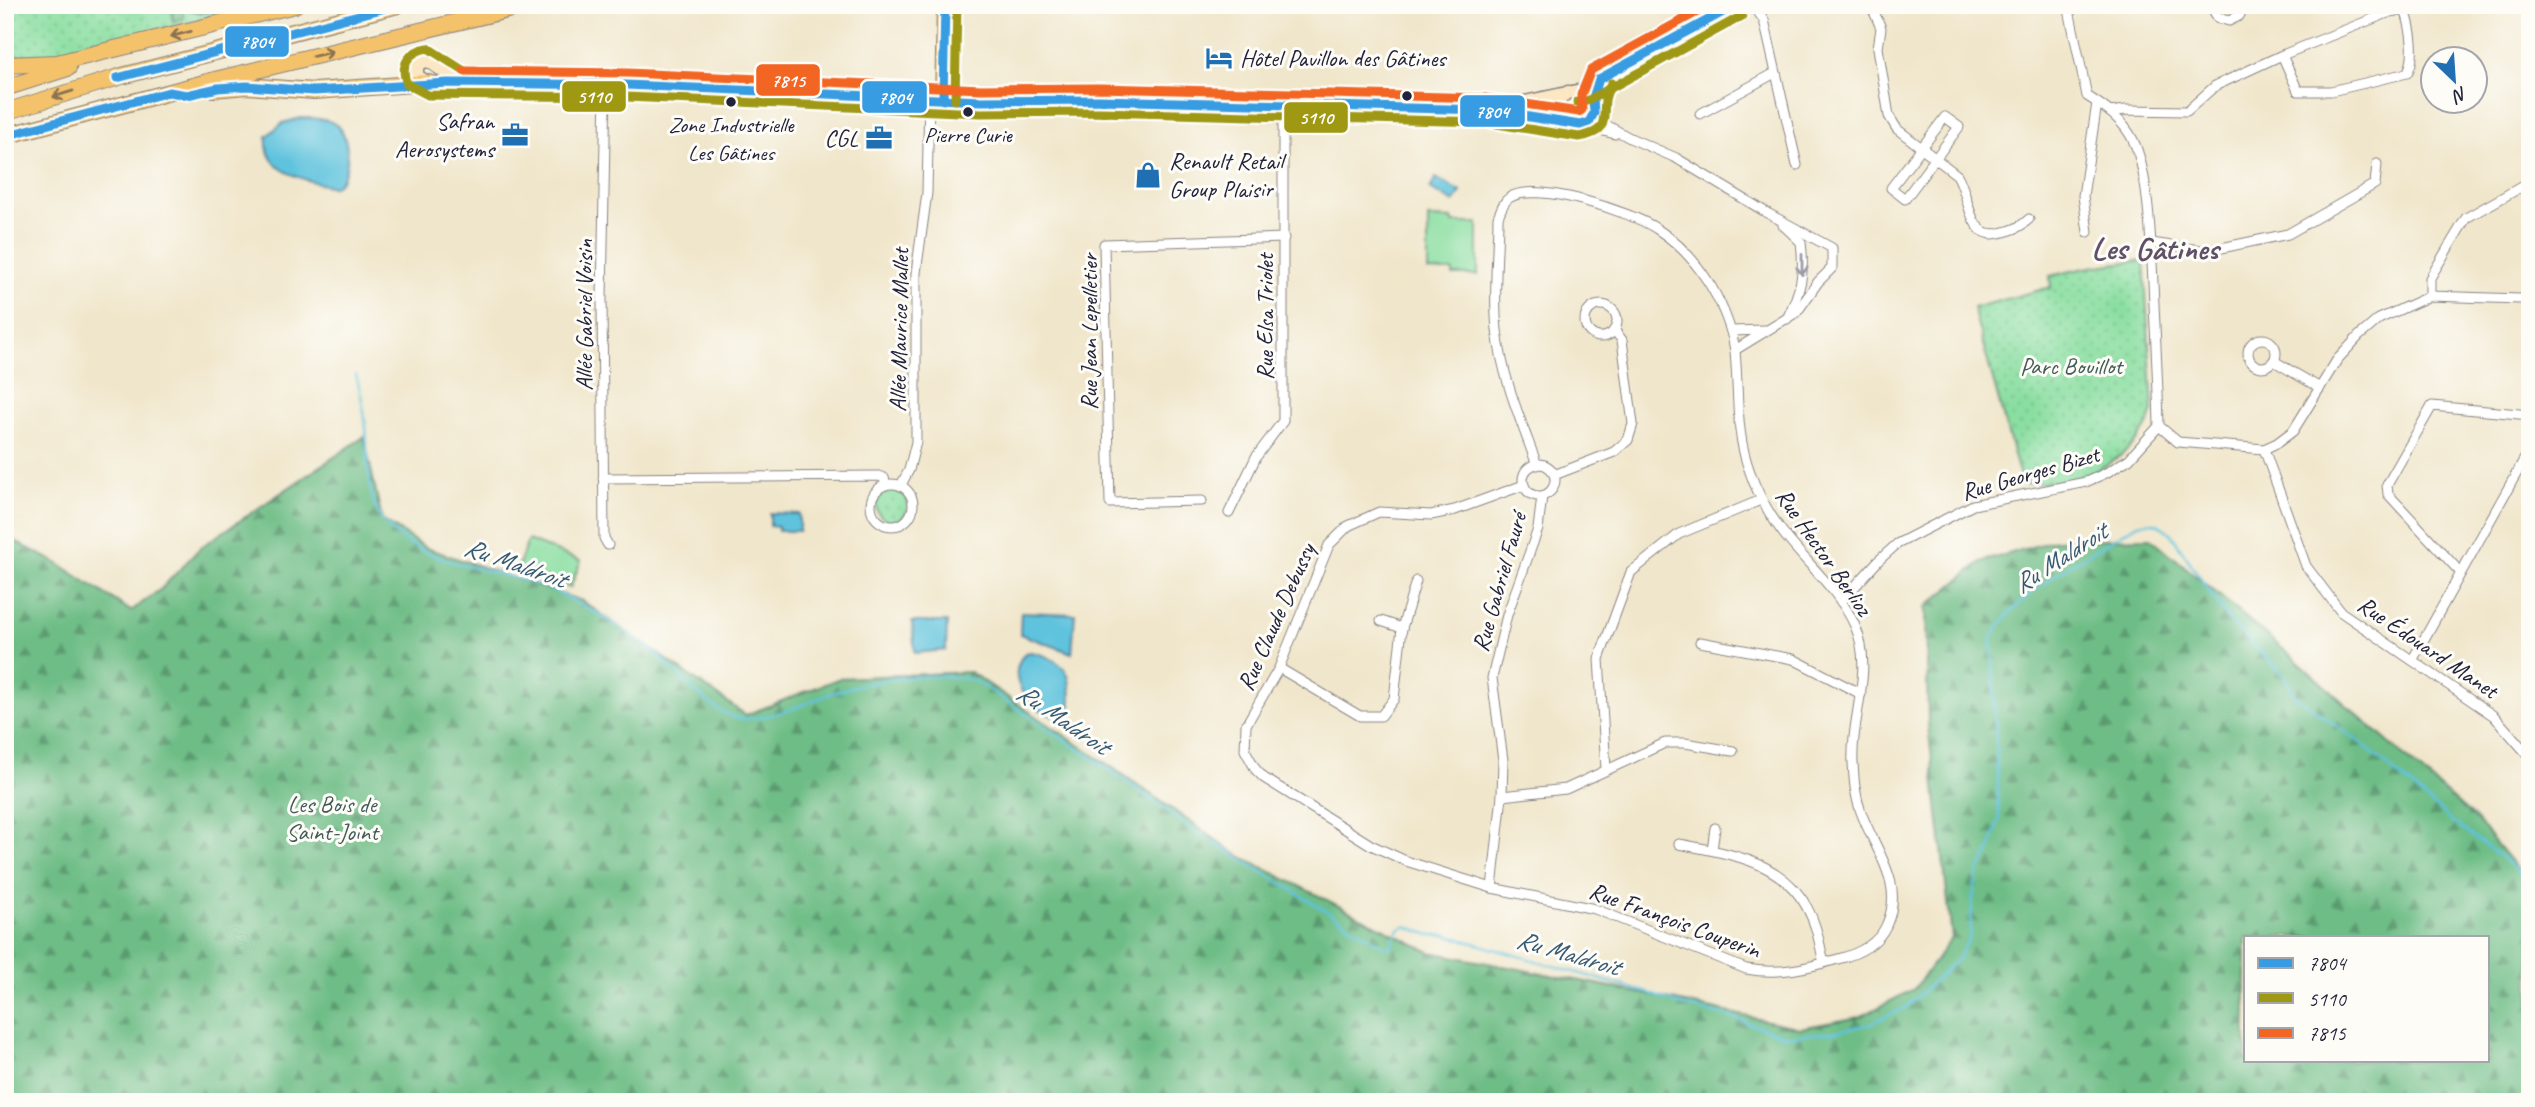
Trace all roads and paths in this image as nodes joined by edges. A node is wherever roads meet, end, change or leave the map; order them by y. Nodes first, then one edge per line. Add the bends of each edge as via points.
1 (295, 5) edge
2 (398, 5) edge
3 (528, 5) edge
4 (945, 5) edge
5 (1736, 5) edge
6 (1753, 5) edge
7 (1871, 5) edge
8 (2068, 5) edge
9 (2210, 5) edge
10 (2245, 5) edge
11 (133, 46) junction
12 (2282, 55) junction
13 (5, 65) edge
14 (1775, 73) junction
15 (1599, 79) junction
16 (429, 83) junction
17 (460, 83) junction
18 (606, 85) junction
19 (5, 88) edge
20 (1575, 91) junction
21 (169, 92) junction
22 (936, 94) junction
23 (1593, 98) junction
24 (2097, 103) junction
25 (1283, 106) junction
26 (1485, 110) junction
27 (5, 112) edge
28 (2110, 112) junction
29 (1594, 113) junction
30 (1700, 114) dead end
31 (2530, 121) edge
32 (1562, 123) junction
33 (1580, 125) junction
34 (2530, 130) edge
35 (5, 136) edge
36 (1630, 138) junction
37 (1922, 148) junction
38 (1936, 158) junction
39 (2377, 164) dead end
40 (1797, 165) dead end
41 (2530, 182) edge
42 (1774, 217) junction
43 (2029, 219) dead end
44 (2088, 232) dead end
45 (1284, 238) junction
46 (2151, 243) junction
47 (2430, 296) junction
48 (2530, 297) edge
49 (1786, 321) junction
50 (1614, 330) dead end
51 (1767, 330) junction
52 (1731, 331) junction
53 (1735, 350) junction
54 (2274, 361) dead end
55 (2320, 388) junction
56 (2530, 415) edge
57 (2159, 426) junction
58 (2264, 449) junction
59 (2530, 449) edge
60 (1536, 465) junction
61 (1554, 475) junction
62 (603, 478) junction
63 (886, 484) junction
64 (901, 485) junction
65 (1524, 485) junction
66 (1542, 496) junction
67 (1761, 500) junction
68 (1202, 501) dead end
69 (1229, 513) dead end
70 (608, 545) dead end
71 (2460, 572) junction
72 (1416, 581) dead end
73 (1841, 602) junction
74 (1381, 621) dead end
75 (1402, 628) junction
76 (1700, 642) dead end
77 (2413, 659) junction
78 (1279, 668) junction
79 (1861, 694) junction
80 (1733, 751) dead end
81 (2530, 757) edge
82 (1606, 768) junction
83 (1502, 796) junction
84 (1715, 828) dead end
85 (1679, 844) dead end
86 (1712, 850) junction
87 (1492, 887) junction
88 (1824, 963) junction

1 -> 11 highway
2 -> 27 highway via 122,76
21 -> 3 highway
4 - 22 highway
5 - 15 street
6 - 14 street via 1763,20
7 - 37 street via 1881,28 1878,48 1889,116 1897,129
8 - 24 street via 2087,96
9 - 10 street via 2218,18 2229,21 2239,16
11 - 13 highway via 57,63
11 - 19 highway
12 - 12 street via 2298,92 2331,91 2407,73 2412,65 2409,20 2405,10 2390,12
12 - 28 street via 2215,86 2187,111
14 - 30 street
14 - 40 street
15 - 20 street
15 - 23 street
16 - 17 street
16 - 17 street via 416,71 417,65 427,60
16 - 21 highway via 314,91 247,86 187,95
17 - 18 street
18 - 22 street
18 - 62 street, Allée Gabriel Voisin
20 - 23 street
20 - 26 street
20 - 32 street via 1556,110
21 - 35 highway
22 - 25 street
22 - 64 street, Allée Maurice Mallet via 916,273 916,442
23 - 29 street
24 - 28 street
24 - 44 street via 2082,196
25 - 26 street
25 - 45 street, Rue Elsa Triolet
26 - 32 street
28 - 46 street via 2134,143
29 - 33 street
29 - 36 street via 1599,121
31 - 34 street
32 - 33 street
33 - 36 street
36 - 42 street via 1707,174
37 - 38 street
37 - 38 street via 1945,117 1959,127
37 - 38 street via 1891,188 1905,199
38 - 43 street via 1964,185 1974,223 1981,232 2018,229
39 - 46 street via 2375,184 2288,234 2207,251
41 - 47 street via 2466,218 2430,278
42 -> 49 street via 1801,242 1804,268 1799,295
42 - 49 street via 1832,248 1834,257 1832,268
45 - 68 street, Rue Jean Lepelletier via 1104,244 1110,503
45 - 69 street, Rue Elsa Triolet via 1283,421 1256,457
46 - 57 street
47 - 48 street
47 - 55 street via 2379,319 2337,360
49 - 51 street
50 - 61 street via 1622,340 1633,424 1628,440 1614,452
51 - 52 street
51 - 53 street
52 - 53 street, Rue Hector Berlioz
52 - 60 street, Rue Hector Berlioz via 1707,280 1682,248 1656,228 1602,204 1528,191 1509,198 1498,217 1496,328 1502,362
53 - 67 street, Rue Hector Berlioz via 1740,432
54 - 55 street
55 - 58 street via 2293,431
56 - 71 street via 2432,406 2387,485 2388,494
57 - 58 street via 2178,442
57 - 73 street, Rue Georges Bizet via 2129,459 2106,473 2086,482 1973,505 1897,544
58 - 77 street, Rue Édouard Manet via 2306,566 2341,612
59 - 71 street
60 - 61 street via 1549,468
60 - 65 street via 1524,474
61 - 66 street via 1553,488
62 - 63 street via 879,476
62 - 70 street, Allée Gabriel Voisin
63 - 64 street
63 - 64 street via 875,492 871,507 877,520 892,526 908,519 913,507 910,494
65 - 66 street
65 - 78 street, Rue Claude Debussy via 1455,510 1432,515 1380,512 1348,526 1329,545
66 - 83 street, Rue Gabriel Fauré via 1538,529 1507,615 1492,678 1503,760
67 - 73 street, Rue Hector Berlioz
67 - 82 street via 1679,534 1631,572 1599,660
71 - 77 street
72 - 75 street
73 - 79 street, Rue Hector Berlioz via 1857,630 1863,656
74 - 75 street
75 - 78 street via 1394,699 1381,716 1360,716
76 - 79 street via 1793,659
77 - 81 street, Rue Édouard Manet via 2494,716
78 - 87 street, Rue Claude Debussy via 1246,725 1245,750 1256,770 1371,845 1406,861
79 - 88 street, Rue François Couperin via 1852,759 1856,795 1892,881 1892,912 1881,935 1858,954
80 - 82 street via 1665,743
82 - 83 street via 1566,789
83 - 87 street, Rue Gabriel Fauré
84 - 86 street
85 - 86 street
86 - 88 street via 1761,863 1781,876 1815,923
87 - 88 street, Rue François Couperin via 1595,909 1746,969 1786,972

